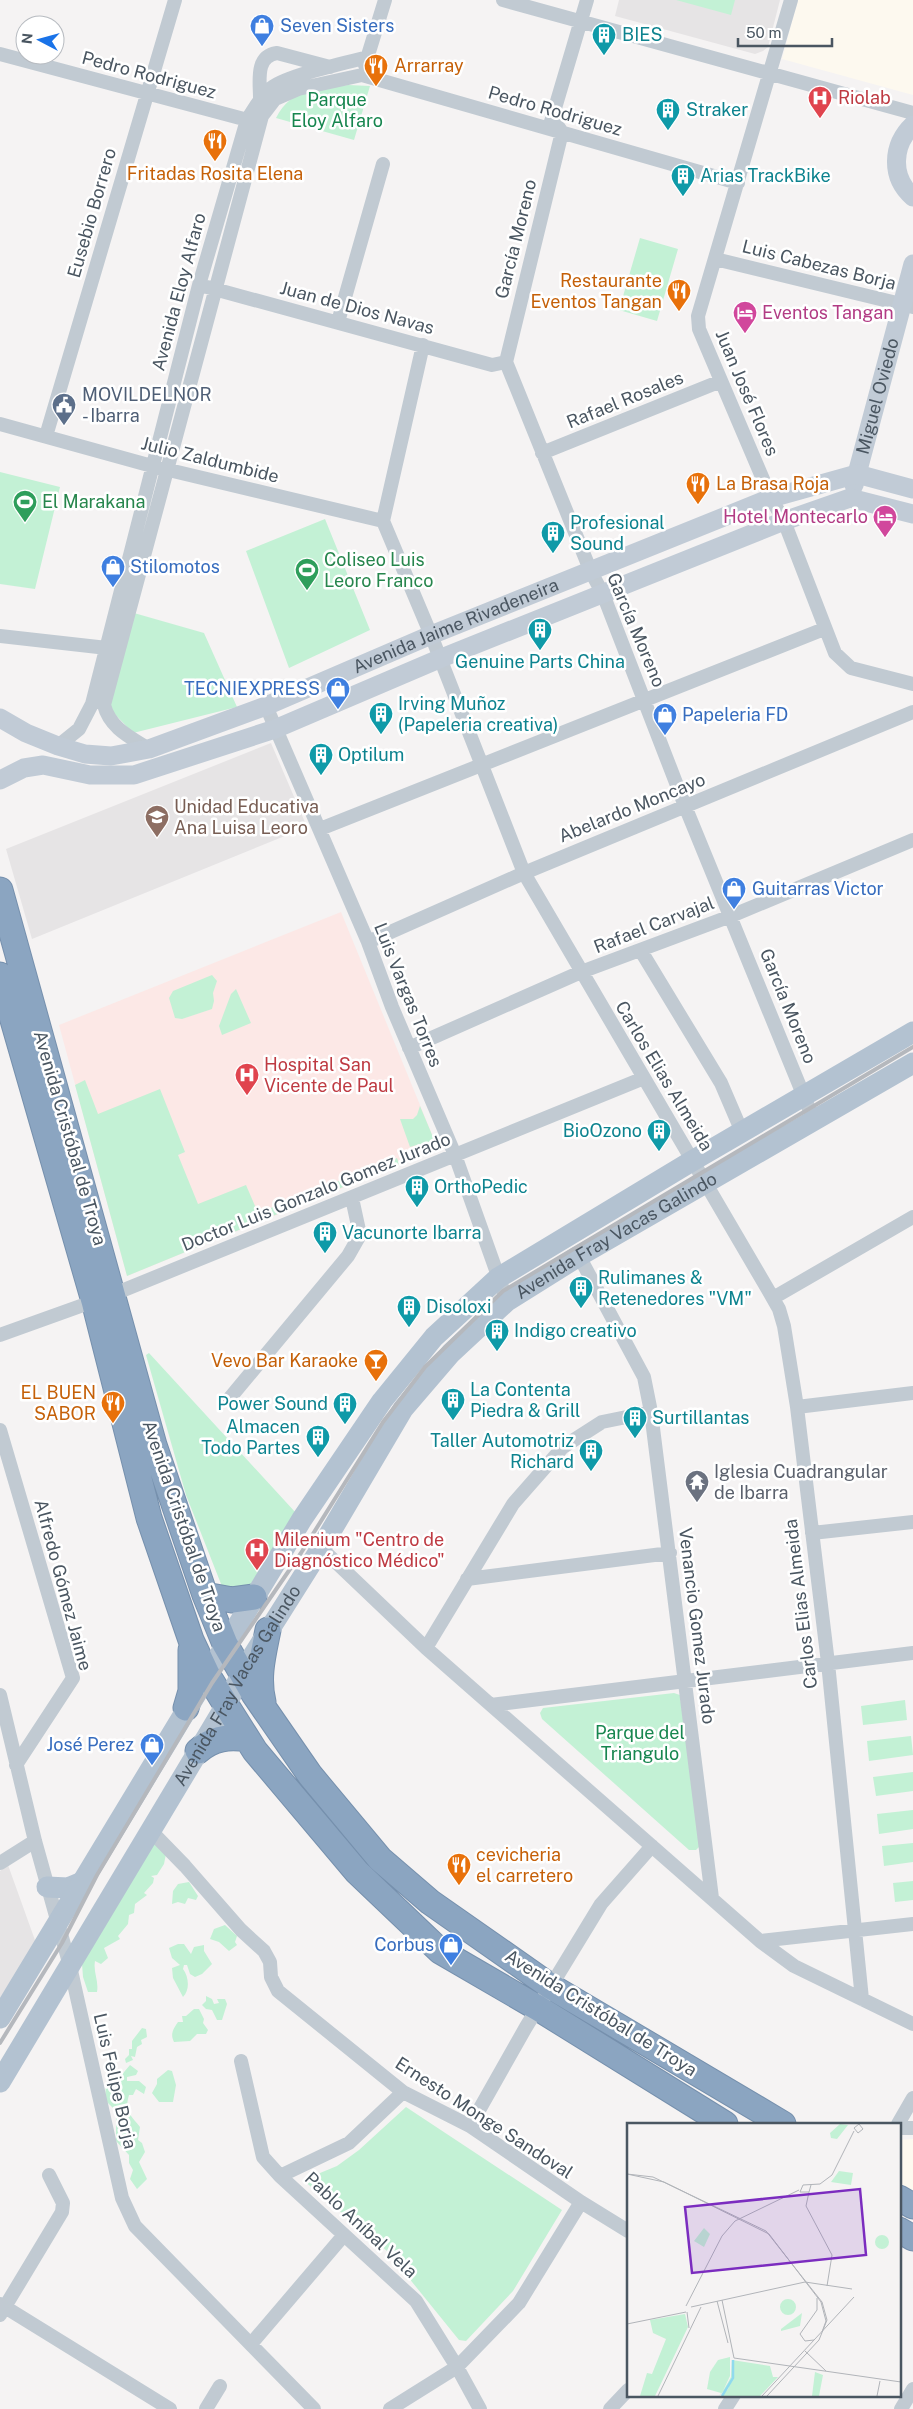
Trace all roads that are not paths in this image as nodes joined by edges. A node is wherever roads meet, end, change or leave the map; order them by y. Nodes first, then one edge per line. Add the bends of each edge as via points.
1 (174, 0) edge
2 (385, 0) edge
3 (503, 0) edge
4 (588, 0) edge
5 (791, 0) edge
6 (581, 22) junction
7 (0, 54) edge
8 (368, 57) junction
9 (330, 67) junction
10 (770, 74) junction
11 (362, 75) junction
12 (147, 94) junction
13 (260, 98) junction
14 (913, 113) edge
15 (254, 122) junction
16 (913, 125) edge
17 (554, 126) junction
18 (383, 164) dead end
19 (738, 184) junction
20 (913, 197) edge
21 (715, 259) junction
22 (913, 264) edge
23 (199, 285) junction
24 (214, 289) junction
25 (907, 306) edge
26 (338, 322) junction
27 (423, 345) junction
28 (506, 362) junction
29 (721, 381) junction
30 (0, 424) edge
31 (46, 436) junction
32 (542, 453) junction
33 (159, 467) junction
34 (857, 474) junction
35 (913, 489) edge
36 (771, 498) junction
37 (850, 498) junction
38 (913, 514) edge
39 (383, 521) junction
40 (784, 521) junction
41 (591, 572) junction
42 (603, 594) junction
43 (824, 629) junction
44 (431, 635) junction
45 (0, 636) edge
46 (107, 648) junction
47 (439, 660) junction
48 (913, 684) edge
49 (645, 700) junction
50 (266, 706) junction
51 (913, 712) edge
52 (0, 718) edge
53 (275, 729) junction
54 (58, 746) junction
55 (149, 750) junction
56 (481, 766) junction
57 (0, 780) edge
58 (685, 806) junction
59 (320, 829) junction
60 (913, 840) edge
61 (524, 873) junction
62 (0, 890) edge
63 (731, 916) junction
64 (368, 942) junction
65 (641, 951) junction
66 (581, 972) junction
67 (0, 975) edge
68 (913, 1032) edge
69 (409, 1048) junction
70 (913, 1063) edge
71 (644, 1078) junction
72 (804, 1096) junction
73 (814, 1121) junction
74 (742, 1132) junction
75 (455, 1155) junction
76 (692, 1161) junction
77 (705, 1183) junction
78 (352, 1198) junction
79 (913, 1217) edge
80 (579, 1256) junction
81 (498, 1278) junction
82 (104, 1297) junction
83 (773, 1298) junction
84 (507, 1301) junction
85 (0, 1335) edge
86 (913, 1393) edge
87 (229, 1399) dead end
88 (797, 1407) junction
89 (651, 1412) junction
90 (0, 1430) edge
91 (913, 1522) edge
92 (812, 1533) junction
93 (321, 1548) junction
94 (670, 1553) junction
95 (467, 1579) junction
96 (205, 1595) junction
97 (254, 1597) junction
98 (268, 1630) junction
99 (190, 1640) junction
100 (225, 1644) junction
101 (426, 1648) junction
102 (913, 1653) edge
103 (828, 1663) junction
104 (242, 1673) junction
105 (207, 1674) junction
106 (686, 1682) junction
107 (0, 1695) edge
108 (226, 1705) junction
109 (491, 1705) junction
110 (186, 1708) junction
111 (265, 1709) junction
112 (247, 1739) junction
113 (198, 1751) junction
114 (16, 1765) junction
115 (150, 1830) junction
116 (35, 1841) junction
117 (652, 1846) junction
118 (0, 1863) edge
119 (80, 1882) junction
120 (47, 1887) junction
121 (712, 1898) junction
122 (56, 1922) junction
123 (913, 1924) edge
124 (854, 1930) junction
125 (760, 1941) junction
126 (70, 1966) junction
127 (550, 1986) junction
128 (862, 1999) junction
129 (538, 2008) junction
130 (0, 2018) edge
131 (913, 2024) edge
132 (241, 2061) dead end
133 (0, 2082) edge
134 (402, 2092) junction
135 (913, 2098) edge
136 (723, 2123) edge
137 (781, 2123) edge
138 (899, 2123) edge
139 (470, 2126) junction
140 (900, 2128) edge
141 (913, 2128) edge
142 (49, 2174) dead end
143 (280, 2176) junction
144 (900, 2199) edge
145 (581, 2202) junction
146 (913, 2206) edge
147 (627, 2230) edge
148 (900, 2231) edge
149 (344, 2234) junction
150 (913, 2238) edge
151 (2, 2309) edge
152 (251, 2344) junction
153 (458, 2367) junction
154 (220, 2386) dead end
155 (913, 2390) edge
156 (627, 2391) edge
157 (733, 2396) edge
158 (170, 2409) edge
159 (206, 2409) edge
160 (314, 2409) edge
161 (390, 2409) edge
162 (480, 2409) edge
163 (610, 2409) edge
164 (725, 2409) edge
165 (901, 2409) edge

1 - 12 street, Eusebio Borrero
2 - 8 street
3 - 6 street
4 - 6 street, García Moreno
5 - 10 street, Juan José Flores
6 - 10 street
6 - 17 street, García Moreno
7 - 12 street, Pedro Rodriguez
8 - 9 street, Avenida Eloy Alfaro
8 - 11 street
9 - 13 street, Avenida Eloy Alfaro via 272,87
9 - 13 street via 270,54 260,68
10 - 14 street
10 - 19 street, Juan José Flores
11 - 15 street, Avenida Eloy Alfaro via 298,89 275,99
11 - 17 street, Pedro Rodriguez
12 - 15 street, Pedro Rodriguez
12 - 31 street, Eusebio Borrero
13 - 15 street, Avenida Eloy Alfaro
15 - 23 street, Avenida Eloy Alfaro
15 - 24 street, Avenida Eloy Alfaro
16 - 20 main road via 899,143 896,169 900,181
17 - 19 street, Pedro Rodriguez
17 - 28 street, García Moreno
18 - 26 street
19 - 21 street, Juan José Flores
21 - 25 street, Luis Cabezas Borja
21 - 29 street, Juan José Flores via 698,316 699,329
22 - 25 main road, Miguel Oviedo
23 - 24 street, Juan de Dios Navas
23 - 33 street, Avenida Eloy Alfaro
24 - 26 street, Juan de Dios Navas
24 - 33 street, Avenida Eloy Alfaro
25 - 34 main road, Miguel Oviedo
26 - 27 street, Juan de Dios Navas
27 - 28 street, Juan de Dios Navas via 492,364
27 - 39 street
28 - 32 street, García Moreno
29 - 32 street, Rafael Rosales
29 - 36 street, Juan José Flores
30 - 31 street, Julio Zaldumbide
31 - 33 street, Julio Zaldumbide
32 - 41 street, García Moreno
33 - 39 street, Julio Zaldumbide
33 - 46 street, Avenida Eloy Alfaro
33 - 55 street, Avenida Eloy Alfaro via 104,705 107,717 118,729
34 - 35 main road
34 - 36 main road, Avenida Jaime Rivadeneira
34 - 37 main road, Miguel Oviedo
36 - 40 street, Juan José Flores
36 - 41 main road, Avenida Jaime Rivadeneira
37 - 38 main road
37 - 40 main road, Avenida Jaime Rivadeneira
39 - 44 street, Carlos Elias Almeida
40 - 42 main road, Avenida Jaime Rivadeneira
40 - 43 street, Juan José Flores
41 - 42 street, García Moreno
41 - 44 main road, Avenida Jaime Rivadeneira
42 - 47 main road, Avenida Jaime Rivadeneira
42 - 49 street, García Moreno
43 - 48 street, Juan José Flores via 835,654 851,668
43 - 49 street
44 - 47 street, Carlos Elias Almeida
44 - 50 main road, Avenida Jaime Rivadeneira
45 - 46 street
46 - 54 street, Avenida Eloy Alfaro via 92,704 79,729
47 - 53 main road, Avenida Jaime Rivadeneira
47 - 56 street, Carlos Elias Almeida
49 - 56 street
49 - 58 street, García Moreno
50 - 53 street, Luis Vargas Torres
50 - 55 main road, Avenida Jaime Rivadeneira
51 - 58 street, Abelardo Moncayo
52 - 54 main road, Avenida Jaime Rivadeneira
53 - 57 main road, Avenida Jaime Rivadeneira via 134,775 90,775 43,765 24,768
53 - 59 street, Luis Vargas Torres
54 - 55 main road, Avenida Jaime Rivadeneira via 85,754 111,756
56 - 59 street
56 - 61 street, Carlos Elias Almeida
58 - 61 street, Abelardo Moncayo
58 - 63 street, García Moreno
59 - 64 street, Luis Vargas Torres
60 - 63 street, Rafael Carvajal
61 - 64 street, Abelardo Moncayo
61 - 66 street, Carlos Elias Almeida
62 - 82 highway, Avenida Cristóbal de Troya
63 - 65 street, Rafael Carvajal
63 - 72 street, García Moreno
64 - 69 street, Luis Vargas Torres
65 - 66 street, Rafael Carvajal
65 - 74 street via 721,1083
66 - 69 street, Rafael Carvajal
66 - 71 street, Carlos Elias Almeida
67 - 82 highway, Avenida Cristóbal de Troya
68 - 72 main road, Avenida Fray Vacas Galindo
69 - 75 street, Luis Vargas Torres
70 - 73 main road, Avenida Fray Vacas Galindo
71 - 75 street, Doctor Luis Gonzalo Gomez Jurado
71 - 76 street, Carlos Elias Almeida
72 - 73 street, García Moreno
72 - 74 main road, Avenida Fray Vacas Galindo
73 - 77 main road, Avenida Fray Vacas Galindo
74 - 76 main road, Avenida Fray Vacas Galindo
75 - 78 street, Doctor Luis Gonzalo Gomez Jurado
75 - 81 street, Luis Vargas Torres
76 - 77 street, Carlos Elias Almeida
76 - 81 main road, Avenida Fray Vacas Galindo
77 - 80 main road, Avenida Fray Vacas Galindo
77 - 83 street, Carlos Elias Almeida
78 - 82 street, Doctor Luis Gonzalo Gomez Jurado
78 - 87 street via 360,1235 348,1256
79 - 83 street
80 - 84 main road, Avenida Fray Vacas Galindo
80 - 89 street, Venancio Gomez Jurado via 644,1377
81 - 84 street, Luis Vargas Torres
81 - 97 main road, Avenida Fray Vacas Galindo via 434,1337 382,1401
82 - 85 street, Doctor Luis Gonzalo Gomez Jurado
82 - 96 highway, Avenida Cristóbal de Troya
82 - 99 highway, Avenida Cristóbal de Troya via 149,1518
83 - 88 street, Carlos Elias Almeida via 784,1326
84 - 93 main road, Avenida Fray Vacas Galindo via 451,1352 402,1409
86 - 88 street
88 - 92 street, Carlos Elias Almeida
89 - 94 street, Venancio Gomez Jurado
89 - 95 street via 602,1422 563,1447 513,1504
90 - 114 street, Alfredo Gómez Jaime via 73,1678
91 - 92 street
92 - 103 street, Carlos Elias Almeida
93 - 98 main road, Avenida Fray Vacas Galindo
93 - 101 street
94 - 95 street
94 - 106 street, Venancio Gomez Jurado
95 - 101 street
96 - 97 highway via 232,1600
96 - 100 highway, Avenida Cristóbal de Troya
97 - 100 main road, Avenida Fray Vacas Galindo
98 - 104 main road, Avenida Fray Vacas Galindo
98 - 111 highway via 259,1683
99 - 105 highway, Avenida Cristóbal de Troya
99 - 110 highway via 191,1691
100 - 104 highway, Avenida Cristóbal de Troya
100 - 105 main road, Avenida Fray Vacas Galindo
101 - 109 street
102 - 103 street
103 - 106 street
103 - 124 street, Carlos Elias Almeida
104 - 108 main road, Avenida Fray Vacas Galindo
104 - 111 highway, Avenida Cristóbal de Troya
105 - 108 highway, Avenida Cristóbal de Troya
105 - 110 main road, Avenida Fray Vacas Galindo
106 - 109 street
106 - 121 street, Venancio Gomez Jurado
107 - 114 street, Luis Felipe Borja
108 - 112 highway, Avenida Cristóbal de Troya
108 - 113 main road, Avenida Fray Vacas Galindo
109 - 117 street
110 - 119 main road, Avenida Fray Vacas Galindo
111 - 127 highway, Avenida Cristóbal de Troya via 310,1774 380,1860 430,1902
112 - 113 highway via 222,1738
112 - 129 highway, Avenida Cristóbal de Troya via 357,1872 440,1951
113 - 115 main road, Avenida Fray Vacas Galindo
114 - 116 street, Luis Felipe Borja
115 - 126 main road, Avenida Fray Vacas Galindo
115 - 134 street, Ernesto Monge Sandoval via 264,1951 278,1991
116 - 118 street
116 - 120 street, Luis Felipe Borja
117 - 121 street
117 - 127 street via 601,1904
119 - 120 main road via 68,1888
119 - 122 main road, Avenida Fray Vacas Galindo
120 - 122 street, Luis Felipe Borja
121 - 125 street
122 - 126 street, Luis Felipe Borja
122 - 130 main road, Avenida Fray Vacas Galindo
123 - 124 street
124 - 125 street
124 - 128 street, Carlos Elias Almeida
125 - 128 street via 794,1966
126 - 133 main road, Avenida Fray Vacas Galindo
126 - 152 street, Luis Felipe Borja via 122,2198 135,2226
127 - 129 street
127 - 137 highway, Avenida Cristóbal de Troya
128 - 131 street
129 - 136 highway, Avenida Cristóbal de Troya
129 - 139 street
132 - 143 street, Pablo Aníbal Vela via 264,2157
134 - 139 street, Ernesto Monge Sandoval
134 - 143 street via 350,2143
135 - 138 street
139 - 145 street, Ernesto Monge Sandoval
140 - 141 street
142 - 151 street via 63,2203 62,2212
143 - 149 street, Pablo Aníbal Vela
144 - 146 highway
145 - 147 street, Ernesto Monge Sandoval
145 - 153 street via 519,2303
148 - 150 highway
149 - 152 street
149 - 153 street, Pablo Aníbal Vela via 416,2301
151 - 158 street
152 - 160 street, Luis Felipe Borja
153 - 161 street
153 - 162 street, Pablo Aníbal Vela
154 - 159 street
155 - 165 street
156 - 163 street
157 - 164 street

